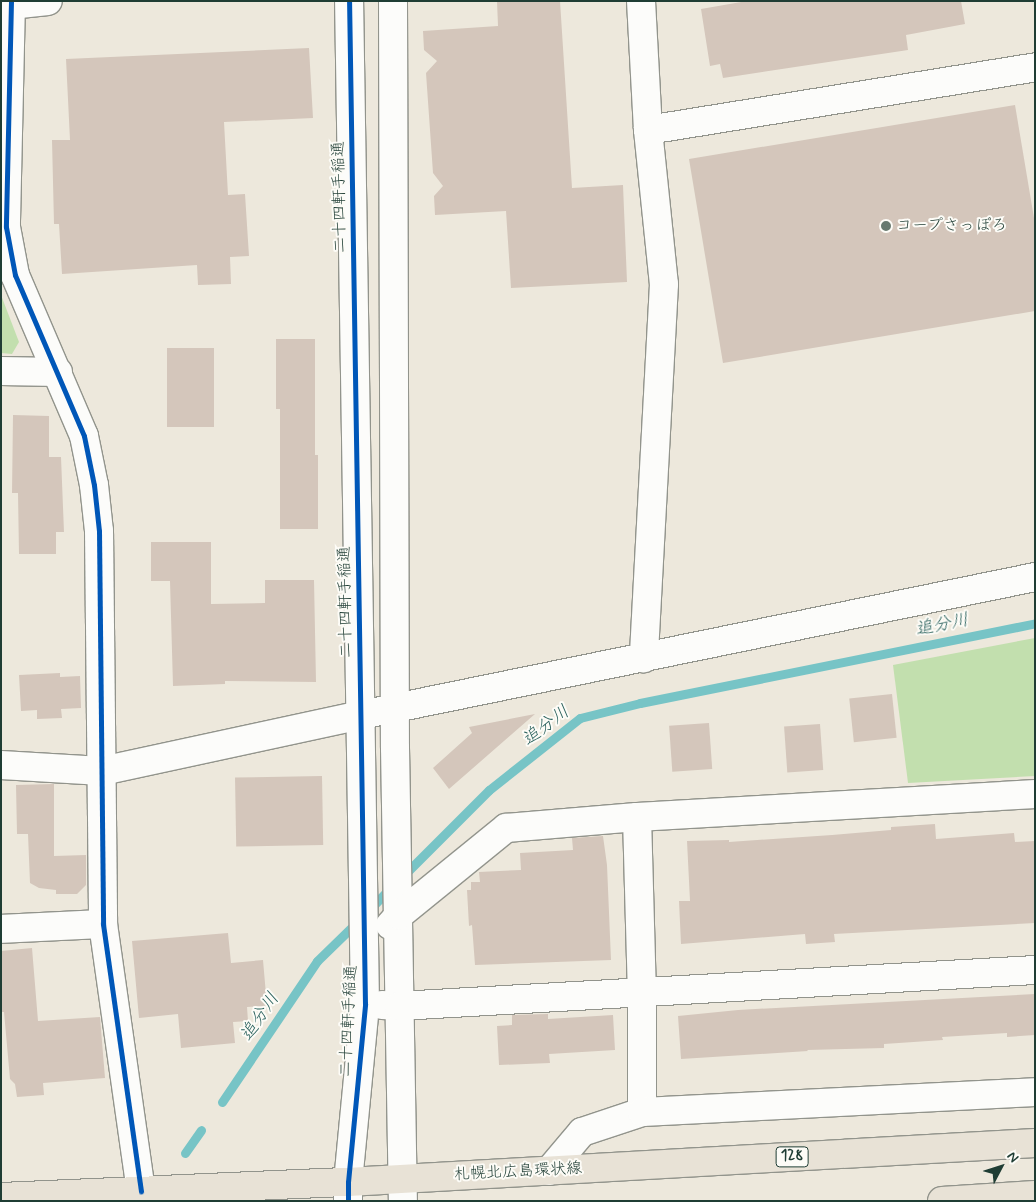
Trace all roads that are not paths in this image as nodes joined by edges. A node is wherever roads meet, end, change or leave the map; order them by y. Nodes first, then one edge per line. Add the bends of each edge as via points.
1 (48, 1) edge
2 (349, 1) edge
3 (393, 1) edge
4 (641, 1) edge
5 (8, 5) edge
6 (1035, 67) edge
7 (648, 130) junction
8 (1, 371) edge
9 (58, 372) junction
10 (1035, 578) edge
11 (644, 658) junction
12 (396, 708) junction
13 (361, 715) junction
14 (1, 765) edge
15 (102, 771) junction
16 (1035, 794) edge
17 (637, 817) junction
18 (399, 908) junction
19 (103, 924) junction
20 (1, 930) edge
21 (364, 948) junction
22 (1035, 970) edge
23 (642, 993) junction
24 (366, 1004) junction
25 (399, 1006) junction
26 (1035, 1092) edge
27 (642, 1112) junction
28 (1035, 1142) edge
29 (549, 1170) junction
30 (403, 1190) edge
31 (141, 1191) junction
32 (348, 1192) edge
33 (1035, 1195) edge
34 (1, 1197) edge
35 (942, 1201) edge

1 - 5 street
2 - 13 street, 二十四軒手稲通
3 - 12 street
4 - 7 street
5 - 9 street via 6,226 15,275
6 - 7 street
7 - 11 street via 664,284
8 - 9 street
9 - 15 street via 84,436 94,485 98,531
10 - 11 street
11 - 12 street
12 - 13 street
12 - 18 street
13 - 15 street
13 - 21 street, 二十四軒手稲通
14 - 15 street
15 - 19 street
16 - 17 street
17 - 18 street via 506,828
17 - 23 street
18 - 21 street
18 - 25 street
19 - 20 street
19 - 31 street
21 - 24 street, 二十四軒手稲通
22 - 23 street
23 - 25 street
23 - 27 street
24 - 25 street
24 - 32 street, 二十四軒手稲通
25 - 30 street
26 - 27 street
27 - 29 street via 582,1132
28 - 29 main road, 札幌北広島環状線 / 128
29 - 30 main road, 札幌北広島環状線 / 128
30 - 32 main road, 札幌北広島環状線 / 128
31 - 32 main road, 札幌北広島環状線 / 128
31 - 34 main road, 札幌北広島環状線 / 128
33 - 35 main road

